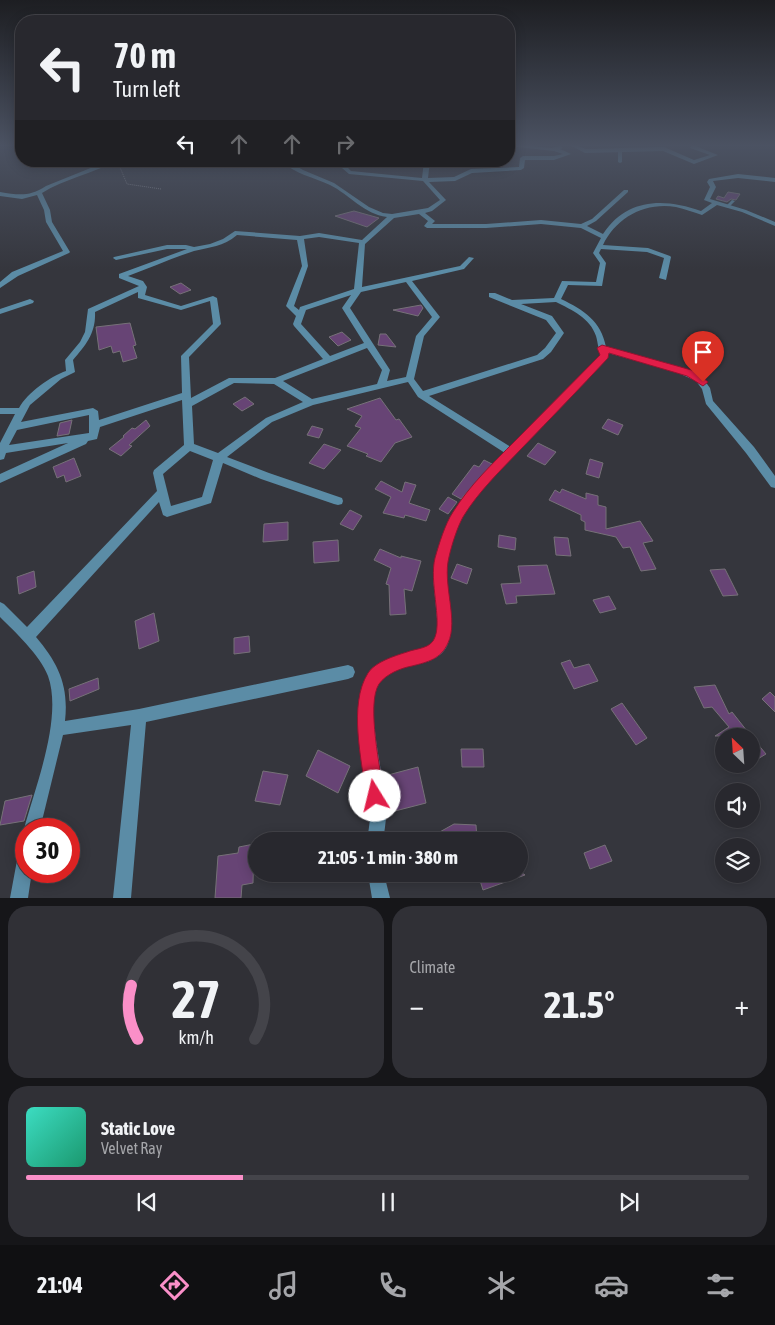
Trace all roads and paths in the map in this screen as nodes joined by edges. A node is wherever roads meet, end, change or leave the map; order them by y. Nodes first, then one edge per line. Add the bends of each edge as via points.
1 (54, 186) edge
2 (143, 186) edge
3 (334, 186) edge
4 (430, 186) edge
5 (712, 186) edge
6 (161, 188) dead end
7 (626, 191) dead end
8 (38, 193) junction
9 (0, 194) edge
10 (15, 196) junction
11 (22, 197) junction
12 (733, 201) dead end
13 (0, 202) edge
14 (42, 202) junction
15 (716, 203) junction
16 (728, 206) junction
17 (421, 212) junction
18 (392, 216) junction
19 (775, 224) edge
20 (582, 226) junction
21 (300, 238) junction
22 (605, 238) junction
23 (363, 242) junction
24 (598, 247) junction
25 (194, 249) junction
26 (116, 258) dead end
27 (471, 258) dead end
28 (663, 278) dead end
29 (407, 280) junction
30 (0, 286) edge
31 (143, 287) junction
32 (358, 290) junction
33 (492, 295) dead end
34 (557, 300) junction
35 (30, 301) dead end
36 (510, 302) junction
37 (0, 312) edge
38 (300, 316) junction
39 (369, 344) junction
40 (602, 348) junction
41 (329, 360) junction
42 (410, 379) junction
43 (276, 381) junction
44 (381, 386) junction
45 (421, 395) junction
46 (187, 400) junction
47 (311, 402) junction
48 (0, 411) edge
49 (22, 411) junction
50 (14, 427) junction
51 (94, 430) junction
52 (190, 446) junction
53 (511, 452) junction
54 (0, 453) edge
55 (219, 458) junction
56 (0, 479) edge
57 (775, 484) edge
58 (162, 492) junction
59 (338, 500) dead end
60 (0, 608) edge
61 (27, 637) junction
62 (348, 672) dead end
63 (140, 716) junction
64 (58, 729) junction
65 (35, 818) edge
66 (376, 832) edge
67 (378, 882) edge
68 (21, 883) edge
69 (19, 898) edge
70 (122, 898) edge
71 (381, 898) edge

1 - 8 street
2 - 6 path
3 - 18 street via 367,210
4 - 17 street via 443,200 430,210
5 - 15 street via 707,200
7 - 20 street via 594,220
8 - 11 street
8 - 14 street
9 - 10 street
10 - 11 street
10 - 13 street
11 - 14 street
12 - 16 lane
14 - 30 street via 49,222 68,252 15,274
15 - 16 street
15 - 22 street via 702,213 672,205 639,206 618,218
16 - 19 street
17 - 18 street
17 - 20 street via 432,221 427,226 540,222
18 - 23 street
20 - 22 street
21 - 23 street via 319,235
21 - 25 street via 235,232 228,240
21 - 38 street via 305,266 290,306
22 - 24 street
23 - 32 street
24 - 28 street via 648,250 668,257
24 - 34 street via 596,253 603,263 599,284 565,283
25 - 26 street via 186,246 158,249
25 - 31 street via 122,276
27 - 29 street via 462,268
29 - 32 street
29 - 42 street via 436,317 420,336
31 - 46 street via 142,296 181,308 213,298 217,324 185,356
31 - 49 street via 91,311 93,324 88,337 69,360 71,372 58,377 26,403
32 - 38 street via 303,309
32 - 39 street via 346,308
33 - 36 street
34 - 36 street
34 - 40 street via 579,310 592,321
35 - 37 street
36 - 45 street via 549,318 560,333 548,350 540,357
38 - 41 street via 296,324
39 - 41 street
39 - 44 street via 386,370
40 - 53 street via 605,356
40 - 57 street via 699,379 706,388 709,402
41 - 43 street
42 - 44 street
42 - 45 street
43 - 46 street via 232,380
43 - 47 street
44 - 47 street
45 - 53 street
46 - 51 street
46 - 52 street
47 - 55 street via 270,420
48 - 49 street
49 - 50 street
50 - 51 street via 93,411
50 - 54 street
51 - 54 street
51 - 56 street
52 - 55 street
52 - 58 street via 158,473
53 - 66 street via 457,516 439,577 444,629 438,648 384,668 374,678 366,698 378,815
55 - 58 street via 207,500 167,512
55 - 59 street
58 - 61 street
60 - 61 street
61 - 64 street via 55,676
62 - 63 street
63 - 64 street
63 - 70 street
64 - 65 street
67 - 71 street
68 - 69 street

